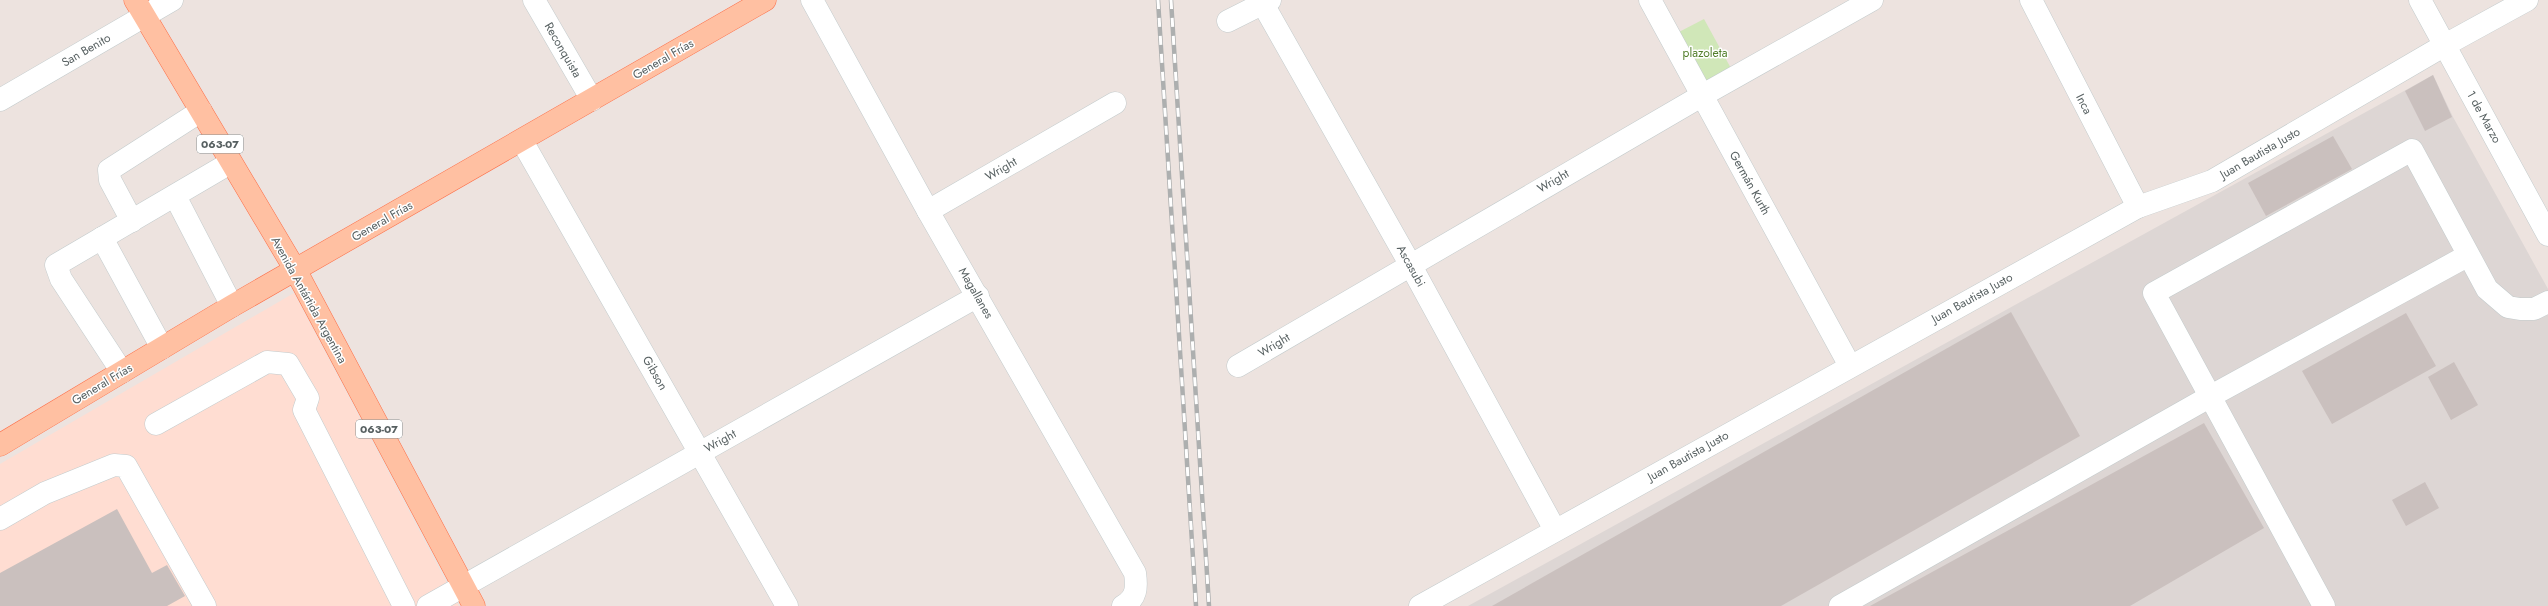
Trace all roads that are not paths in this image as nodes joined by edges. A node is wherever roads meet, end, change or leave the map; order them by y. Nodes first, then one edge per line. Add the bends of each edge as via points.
1 (172, 0) edge
2 (534, 0) edge
3 (766, 0) edge
4 (812, 0) edge
5 (1650, 0) edge
6 (1872, 0) edge
7 (2031, 0) edge
8 (2420, 0) edge
9 (2527, 0) edge
10 (1266, 2) edge
11 (140, 8) edge
12 (1228, 21) dead end
13 (2445, 45) junction
14 (1702, 95) junction
15 (0, 100) edge
16 (592, 100) junction
17 (1115, 103) dead end
18 (201, 111) junction
19 (522, 141) junction
20 (230, 163) junction
21 (175, 196) junction
22 (2138, 207) junction
23 (928, 211) junction
24 (132, 221) junction
25 (2548, 235) edge
26 (102, 238) junction
27 (2467, 256) junction
28 (1410, 264) junction
29 (296, 271) junction
30 (978, 296) junction
31 (2548, 302) edge
32 (232, 306) junction
33 (162, 348) junction
34 (1238, 366) dead end
35 (1850, 366) junction
36 (122, 372) junction
37 (2211, 396) junction
38 (156, 424) dead end
39 (0, 445) edge
40 (700, 452) junction
41 (0, 518) edge
42 (1555, 530) junction
43 (462, 586) junction
44 (205, 606) edge
45 (404, 606) edge
46 (428, 606) edge
47 (474, 606) edge
48 (787, 606) edge
49 (1124, 606) edge
50 (1420, 606) edge
51 (1840, 606) edge
52 (2324, 606) edge

1 - 11 street, San Benito
2 - 16 street, Reconquista
3 - 16 main road, General Frías
4 - 23 street, Magallanes
5 - 14 street, Germán Kurth
6 - 14 street, Wright
7 - 22 street, Inca
8 - 13 street, 1 de Marzo
9 - 13 street, Juan Bautista Justo
10 - 12 street
10 - 28 street, Ascasubi
11 - 15 street, San Benito
11 - 18 main road, Avenida Antártida Argentina / 063-07
13 - 22 street, Juan Bautista Justo via 2212,182
13 - 25 street, 1 de Marzo
14 - 28 street, Wright
14 - 35 street, Germán Kurth
16 - 19 main road, General Frías
17 - 23 street, Wright
18 - 20 main road, Avenida Antártida Argentina / 063-07
18 - 24 street via 109,170 110,180
19 - 29 main road, General Frías
19 - 40 street, Gibson
20 - 21 street
20 - 29 main road, Avenida Antártida Argentina / 063-07
21 - 24 street
21 - 32 street
22 - 35 street, Juan Bautista Justo
23 - 30 street, Magallanes
24 - 26 street
26 - 33 street
26 - 36 street via 56,265 62,279
27 - 31 street via 2486,289 2508,307 2534,309
27 - 37 street
27 - 37 street via 2412,150 2154,293
28 - 34 street, Wright
28 - 42 street, Ascasubi
29 - 32 main road, General Frías
29 - 43 main road, Avenida Antártida Argentina / 063-07
30 - 40 street, Wright
30 - 49 street, Magallanes via 1135,573 1135,595
32 - 33 main road, General Frías
33 - 36 main road, General Frías
35 - 42 street, Juan Bautista Justo
36 - 39 main road, General Frías
37 - 51 street
37 - 52 street
38 - 45 street via 267,362 288,364 308,398 304,410
40 - 43 street, Wright
40 - 48 street, Gibson
41 - 44 street via 45,493 114,465 126,466
42 - 50 street, Juan Bautista Justo
43 - 46 street, Wright
43 - 47 main road, Avenida Antártida Argentina / 063-07

